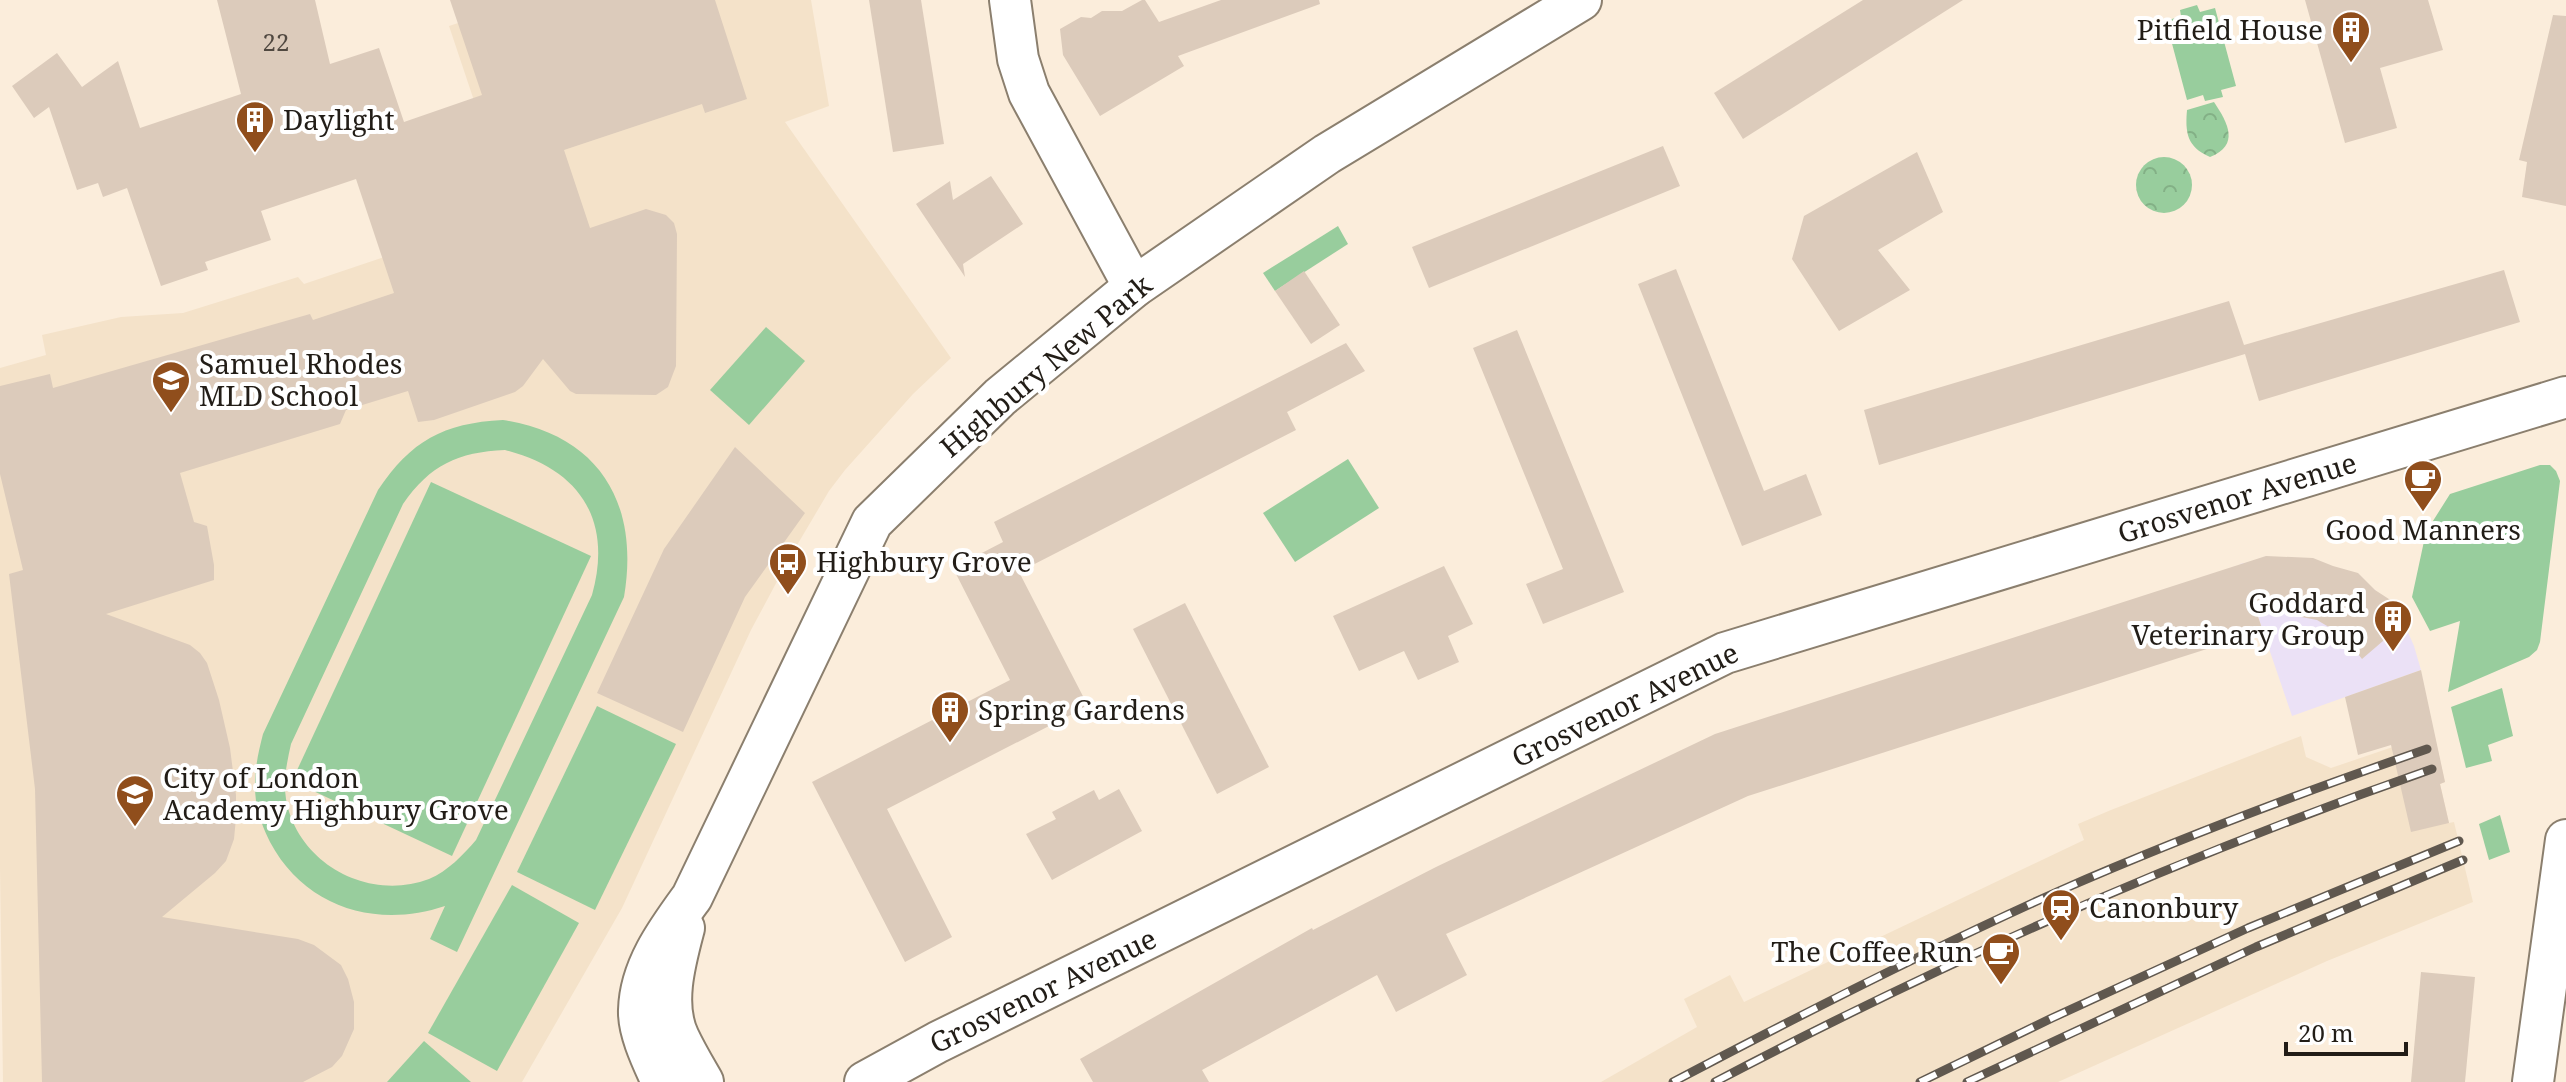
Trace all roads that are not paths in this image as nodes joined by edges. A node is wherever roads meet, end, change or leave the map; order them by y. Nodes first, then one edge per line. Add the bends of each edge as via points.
1 (1010, 0) edge
2 (1581, 0) edge
3 (1134, 287) junction
4 (2566, 397) edge
5 (2563, 856) edge
6 (692, 897) junction
7 (662, 1082) edge
8 (703, 1082) edge
9 (865, 1082) edge
10 (2533, 1082) edge

1 - 3 street via 1029,93
2 - 3 street, Highbury New Park via 1327,154
3 - 6 street, Highbury New Park via 1000,397 872,522
4 - 9 street, Grosvenor Avenue via 1725,653
5 - 10 street
6 - 7 street, Highbury New Park via 647,968 639,1011
6 - 8 street, Highbury New Park via 671,1006 678,1036

